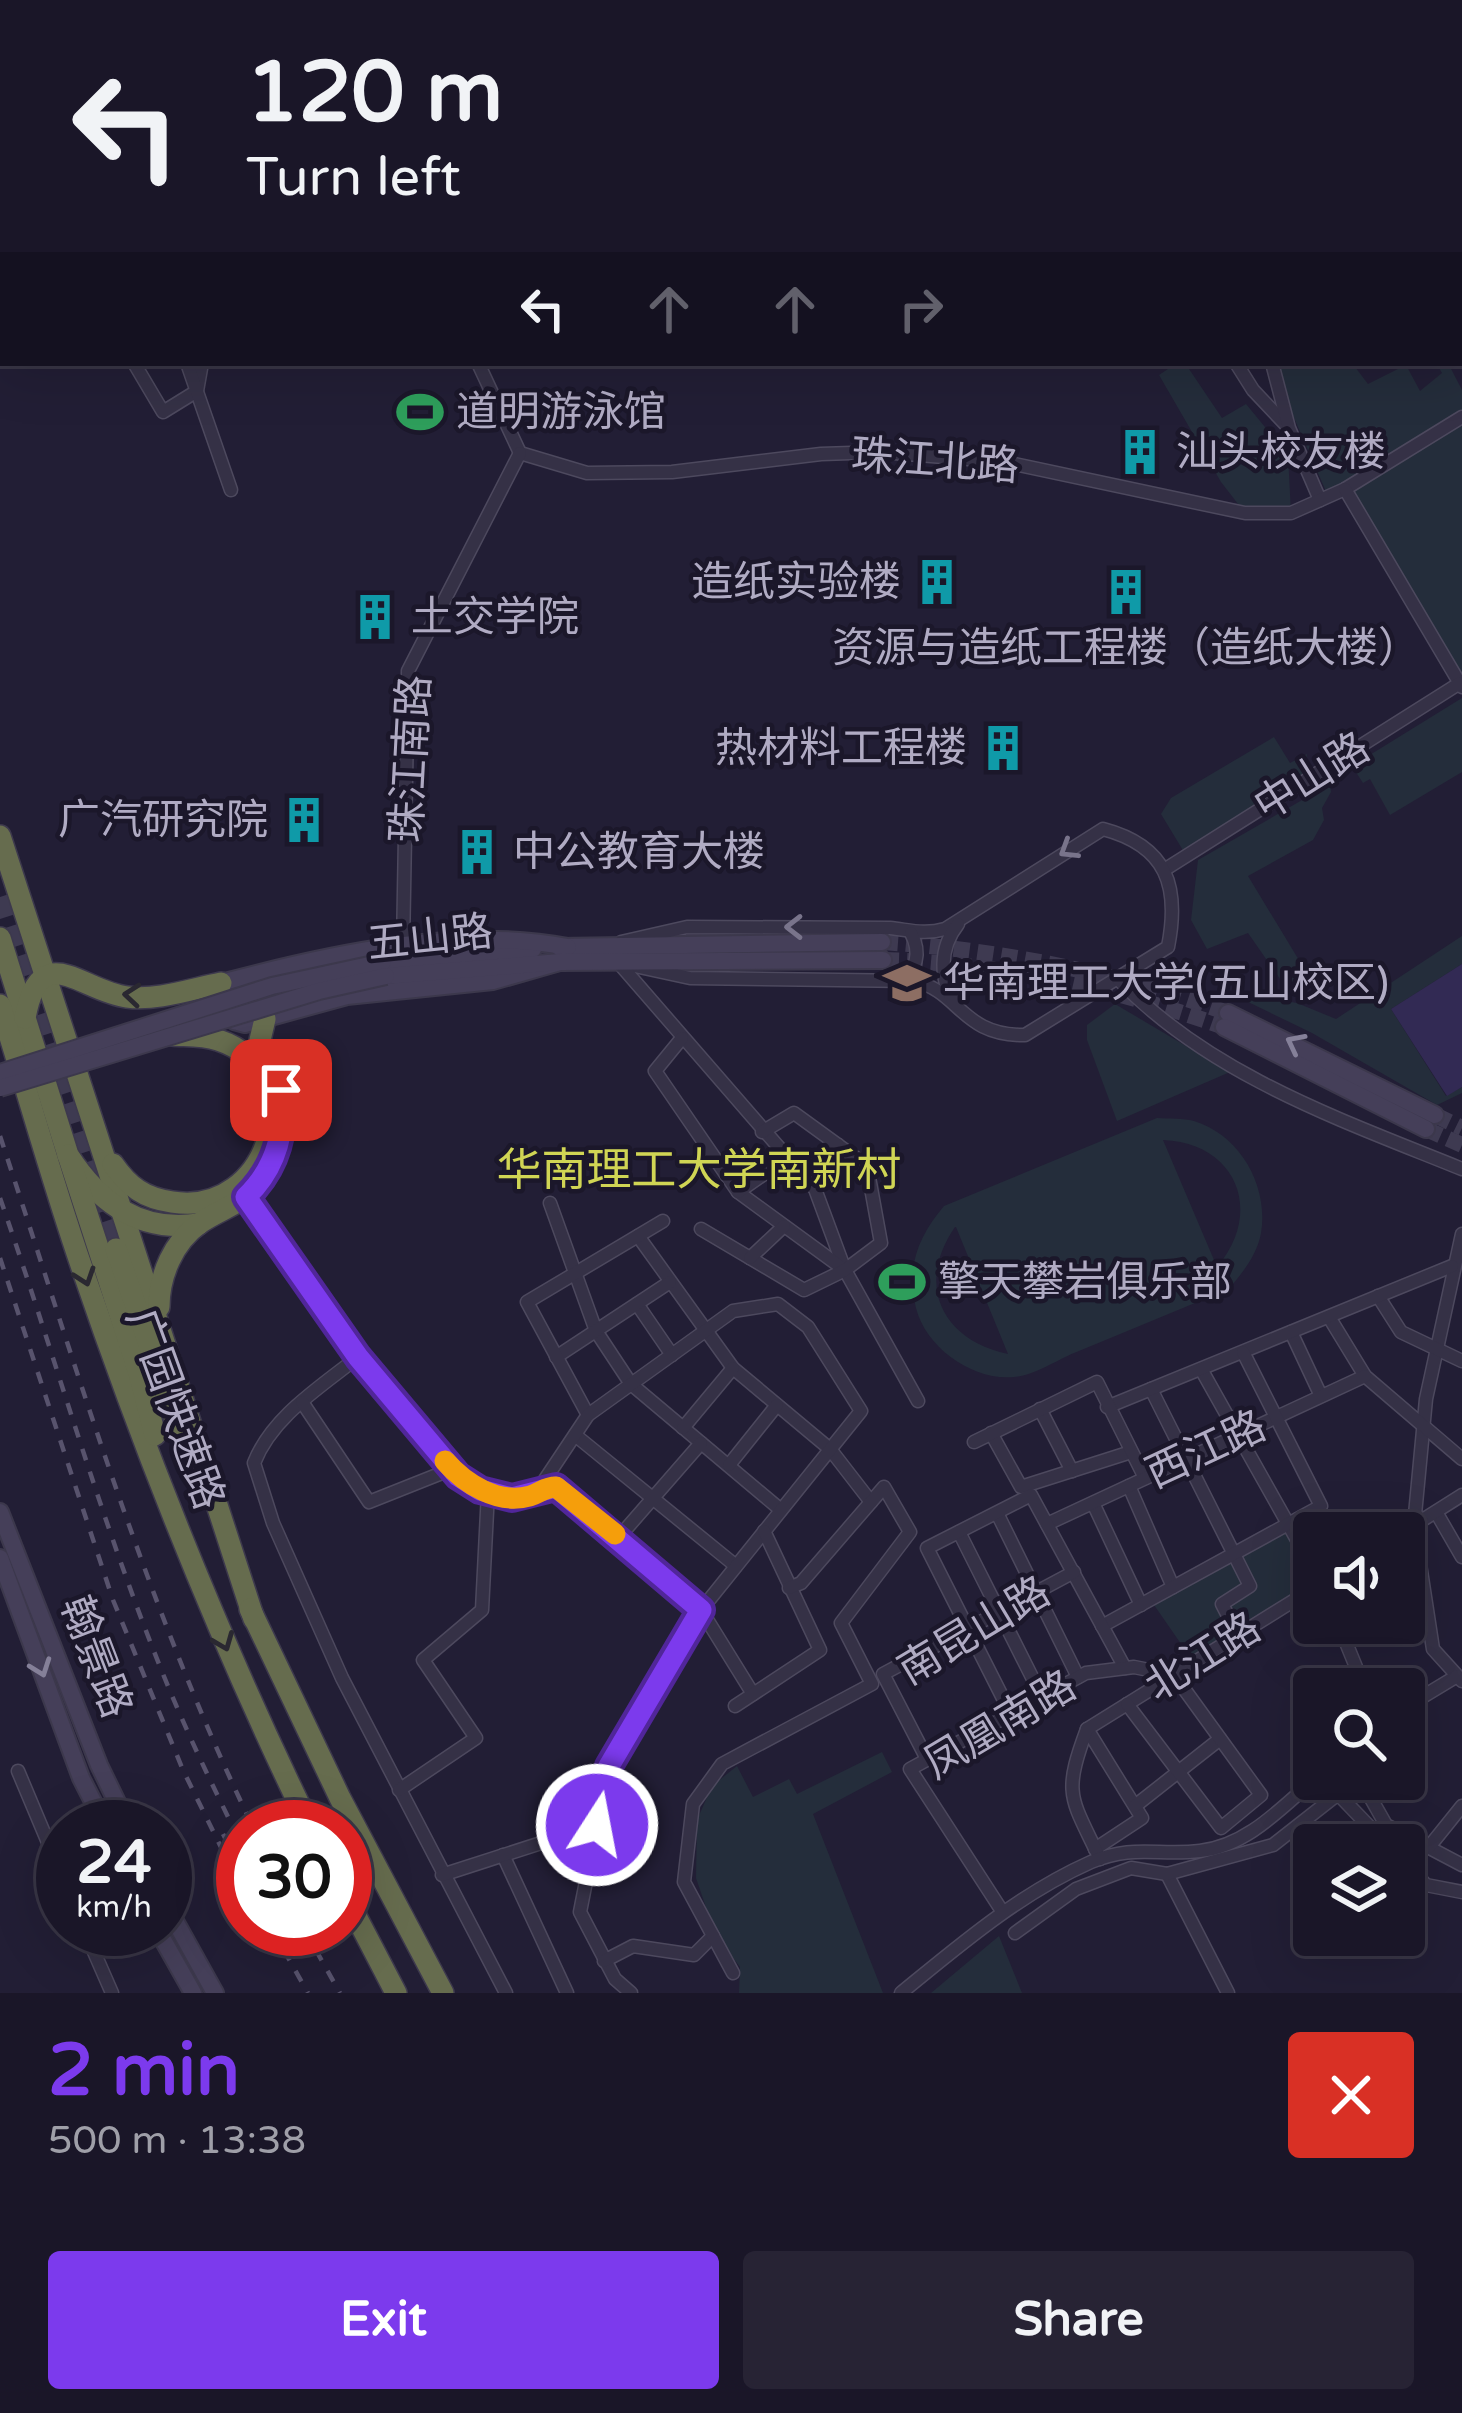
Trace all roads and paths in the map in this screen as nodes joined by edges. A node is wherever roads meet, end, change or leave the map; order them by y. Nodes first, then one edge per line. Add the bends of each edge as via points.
1 (136, 366) edge
2 (188, 366) edge
3 (201, 366) edge
4 (479, 366) edge
5 (1238, 366) edge
6 (1273, 366) edge
7 (197, 391) junction
8 (1462, 417) edge
9 (1289, 428) junction
10 (520, 453) junction
11 (1345, 489) junction
12 (231, 490) dead end
13 (1320, 500) junction
14 (1461, 685) edge
15 (0, 836) edge
16 (1164, 870) junction
17 (965, 915) junction
18 (910, 933) junction
19 (0, 938) edge
20 (404, 946) junction
21 (605, 946) junction
22 (564, 955) junction
23 (617, 962) junction
24 (385, 969) junction
25 (47, 976) junction
26 (1118, 979) junction
27 (896, 980) junction
28 (221, 983) junction
29 (0, 1005) edge
30 (963, 1016) junction
31 (25, 1018) junction
32 (265, 1019) junction
33 (1226, 1020) tunnel mouth
34 (171, 1035) junction
35 (682, 1038) junction
36 (0, 1072) edge
37 (0, 1088) edge
38 (1431, 1122) tunnel mouth
39 (762, 1132) junction
40 (838, 1145) junction
41 (104, 1150) junction
42 (68, 1155) junction
43 (787, 1159) junction
44 (1462, 1168) edge
45 (799, 1172) junction
46 (738, 1192) junction
47 (246, 1197) junction
48 (550, 1204) dead end
49 (123, 1213) junction
50 (663, 1220) dead end
51 (199, 1224) junction
52 (784, 1226) junction
53 (701, 1228) dead end
54 (1462, 1234) edge
55 (638, 1236) junction
56 (116, 1250) tunnel mouth
57 (750, 1258) junction
58 (1452, 1266) junction
59 (844, 1270) junction
60 (575, 1274) junction
61 (670, 1282) junction
62 (1378, 1297) junction
63 (637, 1304) junction
64 (1329, 1316) junction
65 (596, 1331) junction
66 (704, 1332) junction
67 (1292, 1332) junction
68 (166, 1343) junction
69 (1436, 1349) junction
70 (1243, 1352) junction
71 (672, 1355) junction
72 (358, 1357) junction
73 (556, 1357) junction
74 (1462, 1361) edge
75 (733, 1368) junction
76 (1201, 1369) junction
77 (1364, 1376) junction
78 (631, 1384) junction
79 (1151, 1389) junction
80 (1321, 1396) junction
81 (918, 1401) dead end
82 (302, 1402) junction
83 (777, 1405) junction
84 (1107, 1407) junction
85 (1040, 1409) junction
86 (588, 1415) junction
87 (1274, 1418) junction
88 (683, 1428) junction
89 (1424, 1428) junction
90 (991, 1433) junction
91 (575, 1435) junction
92 (1236, 1436) junction
93 (974, 1442) dead end
94 (701, 1443) junction
95 (830, 1449) junction
96 (1131, 1452) junction
97 (1186, 1459) junction
98 (1462, 1459) edge
99 (729, 1466) junction
100 (452, 1469) junction
101 (1072, 1471) junction
102 (1145, 1478) junction
103 (1129, 1486) junction
104 (488, 1492) junction
105 (536, 1493) junction
106 (1462, 1495) edge
107 (651, 1497) junction
108 (872, 1502) junction
109 (1093, 1503) junction
110 (781, 1510) junction
111 (0, 1512) edge
112 (1411, 1512) edge
113 (1436, 1512) junction
114 (997, 1513) junction
115 (1425, 1519) edge
116 (1047, 1524) junction
117 (1287, 1525) junction
118 (764, 1531) junction
119 (959, 1532) junction
120 (1293, 1535) edge
121 (181, 1536) junction
122 (619, 1537) junction
123 (1232, 1555) junction
124 (1462, 1556) edge
125 (0, 1558) edge
126 (736, 1566) junction
127 (1073, 1572) junction
128 (1173, 1587) junction
129 (789, 1588) junction
130 (1036, 1592) junction
131 (1293, 1601) edge
132 (1141, 1605) junction
133 (701, 1610) junction
134 (1000, 1611) junction
135 (1425, 1611) edge
136 (254, 1619) junction
137 (1102, 1626) junction
138 (968, 1629) junction
139 (1238, 1635) junction
140 (1125, 1668) junction
141 (1174, 1675) junction
142 (1078, 1677) junction
143 (1460, 1678) edge
144 (754, 1694) junction
145 (1042, 1697) junction
146 (1425, 1697) edge
147 (1127, 1704) junction
148 (735, 1706) dead end
149 (1011, 1714) junction
150 (1087, 1729) junction
151 (1220, 1739) junction
152 (927, 1760) junction
153 (18, 1772) dead end
154 (1179, 1772) junction
155 (399, 1790) junction
156 (1293, 1798) edge
157 (92, 1800) edge
158 (116, 1800) edge
159 (297, 1800) edge
160 (1372, 1800) edge
161 (1135, 1806) junction
162 (1462, 1806) edge
163 (36, 1814) edge
164 (1300, 1824) edge
165 (1367, 1824) edge
166 (597, 1825) junction
167 (1293, 1830) edge
168 (1429, 1847) junction
169 (1097, 1854) junction
170 (503, 1855) junction
171 (1462, 1865) edge
172 (1167, 1874) junction
173 (442, 1875) junction
174 (1425, 1884) edge
175 (1462, 1892) edge
176 (1002, 1911) junction
177 (1015, 1933) dead end
178 (713, 1936) junction
179 (372, 1947) edge
180 (192, 1952) edge
181 (96, 1956) edge
182 (172, 1956) edge
183 (604, 1961) junction
184 (733, 1973) dead end
185 (112, 1993) edge
186 (193, 1993) edge
187 (215, 1993) edge
188 (396, 1993) edge
189 (442, 1993) edge
190 (506, 1993) edge
191 (567, 1993) edge
192 (631, 1993) edge
193 (901, 1993) edge
194 (1228, 1993) edge

1 - 7 street via 163,412
2 - 7 street
3 - 7 street
4 - 10 street
5 - 9 street
6 - 9 street
7 - 12 street
8 - 11 street, 珠江北路
9 - 13 street
10 - 13 street, 珠江北路 via 587,473 882,452 1005,462 1245,513 1291,512
10 - 20 street, 珠江南路 via 409,670
11 - 13 street, 珠江北路
11 - 14 street
14 - 16 street, 中山路
15 - 25 highway
16 -> 17 street via 1149,850 1102,829
16 - 26 street via 1173,894 1168,947
17 - 18 street via 945,929
17 - 30 street via 944,954 950,998
18 -> 21 street via 687,927
18 - 27 street via 914,966
19 - 31 highway
20 - 22 main road via 502,937
20 - 28 main road
21 - 22 main road, 五山路
21 - 23 main road, 五山路 via 882,951
22 - 23 main road, 五山路
22 - 24 main road, 五山路 via 444,954
22 - 32 main road via 493,981 347,996
23 - 27 street via 689,978
23 - 35 street
24 - 34 main road, 五山路, bridge
24 - 36 main road, 五山路, bridge via 272,986
28 -> 25 highway via 128,998 70,973
25 - 31 highway
25 - 41 highway
26 - 30 street via 1025,1035 1003,1036
26 - 44 street via 1152,1014 1221,1061
27 - 30 street via 925,984
28 - 32 main road via 235,1022
29 -> 121 highway, 广园快速路 via 80,1262
31 - 42 highway
32 - 47 highway via 260,1040 284,1114 275,1156
33 - 38 main road
34 - 37 main road, 五山路, bridge
34 - 41 highway via 220,1040 259,1071 272,1108 266,1151 237,1187 183,1204 136,1191
35 - 39 street
35 - 46 street via 655,1071
39 - 40 street via 794,1113
39 - 43 street
40 - 45 street
40 - 59 street via 867,1166 881,1243
41 - 49 highway
42 - 49 highway via 86,1183
42 - 121 highway via 139,1372
43 - 45 street
43 - 46 street
45 - 59 street via 814,1189
46 - 52 street
47 - 51 highway
47 - 72 street
48 - 60 street
49 - 51 highway via 162,1226
49 - 68 highway
50 - 55 street
51 - 68 highway via 163,1271
52 - 57 street
52 - 59 street
53 - 57 street
54 - 58 street
55 - 60 street
55 - 61 street
56 - 136 highway, 广园快速路
57 - 59 street via 804,1290
58 - 62 street
58 - 69 street
59 - 81 street
60 - 65 street
60 - 73 street via 527,1302
61 - 63 street
61 - 66 street
62 - 64 street
62 - 69 street via 1401,1332
63 - 65 street
63 - 71 street
64 - 67 street
64 - 77 street
65 - 73 street
65 - 78 street
66 - 71 street
66 - 75 street
66 - 95 street via 733,1311 778,1304 808,1327 861,1411
67 - 70 street
67 - 80 street
68 - 136 highway
69 - 74 street
69 - 89 street
70 - 76 street
70 - 87 street
71 - 78 street
72 - 82 street
72 - 100 street
73 - 86 street
75 - 83 street
75 - 88 street
76 - 79 street
76 - 92 street
77 - 80 street, 西江路
77 - 89 street
78 - 86 street
78 - 88 street
79 - 84 street
79 - 97 street
80 - 87 street, 西江路
82 - 100 street via 369,1502
82 - 155 street via 262,1442 254,1463 333,1659
83 - 95 street
83 - 99 street
84 - 85 street via 1097,1382
84 - 96 street
85 - 90 street
85 - 101 street
86 - 91 street
87 - 92 street, 西江路
87 - 117 street via 1321,1506
88 - 94 street
89 - 98 street
89 - 112 street
90 - 93 street
90 - 101 street via 1022,1486
91 - 105 street
91 - 107 street
92 - 97 street, 西江路
92 - 117 street
94 - 99 street
94 - 107 street
95 - 108 street
95 - 110 street
96 - 101 street
96 - 102 street
97 - 102 street, 西江路
97 - 123 street
99 - 110 street
100 - 104 street
102 - 103 street, 西江路
103 - 109 street, 西江路
103 - 128 street
104 - 105 street
104 - 155 street via 482,1610 423,1660 476,1738
105 - 122 street via 556,1487
106 - 113 street
107 - 122 street
107 - 126 street
108 - 129 street
108 - 178 street via 884,1487 910,1532 841,1623 872,1684 722,1764 693,1804 684,1882
109 - 116 street, 西江路
109 - 132 street
110 - 118 street
111 - 158 main road, 翰景路
113 - 115 street
113 - 124 street
114 - 116 street via 1031,1495
114 - 119 street
114 - 130 street
116 - 127 street
117 - 120 street
117 - 123 street
118 - 126 street
118 - 129 street
119 - 134 street
119 - 138 street via 927,1548
121 -> 159 highway, 广园快速路
122 - 133 street
123 - 128 street
123 - 139 street via 1250,1586 1222,1604
125 -> 157 main road, 翰景路
126 - 133 street
127 - 130 street, 南昆山路
127 - 137 street
128 - 132 street
129 - 144 street via 820,1650
130 - 134 street, 南昆山路
130 - 142 street
131 - 139 street, 北江路
132 - 137 street
133 - 144 street
133 - 166 street via 609,1766
134 - 138 street, 南昆山路
134 - 145 street
135 - 143 street via 1433,1649
136 - 189 highway, 广园快速路
137 - 140 street
138 - 149 street
138 - 152 street, 南昆山路 via 883,1674
139 - 141 street, 北江路
140 - 141 street, 凤凰南路
140 - 142 street, 凤凰南路
141 - 147 street, 北江路
141 - 151 street
142 - 145 street, 凤凰南路
143 - 146 street
144 - 148 street
145 - 149 street, 凤凰南路
147 - 150 street, 北江路
147 - 154 street
149 - 152 street, 凤凰南路
150 - 161 street
150 - 169 street via 1070,1794
151 - 154 street
151 - 154 street via 1261,1796 1221,1828
152 - 176 street, 凤凰南路 via 910,1769
153 - 163 street
154 - 161 street
155 - 173 street
156 - 169 street via 1245,1837 1203,1851
160 - 168 street via 1386,1825
161 - 169 street via 1142,1818
162 - 168 street
164 - 165 street via 1338,1794
166 - 170 street
166 - 183 street via 580,1912
167 - 172 street via 1273,1846
168 - 171 street
169 - 176 street
170 - 173 street
170 - 191 street
172 - 177 street via 1131,1868 1076,1888
172 - 194 street
173 - 190 street
174 - 175 street
176 - 193 street
178 - 183 street via 694,1954 633,1946
178 - 184 street
179 - 188 highway
180 - 187 main road
181 - 185 street
182 - 186 main road
183 - 192 street

